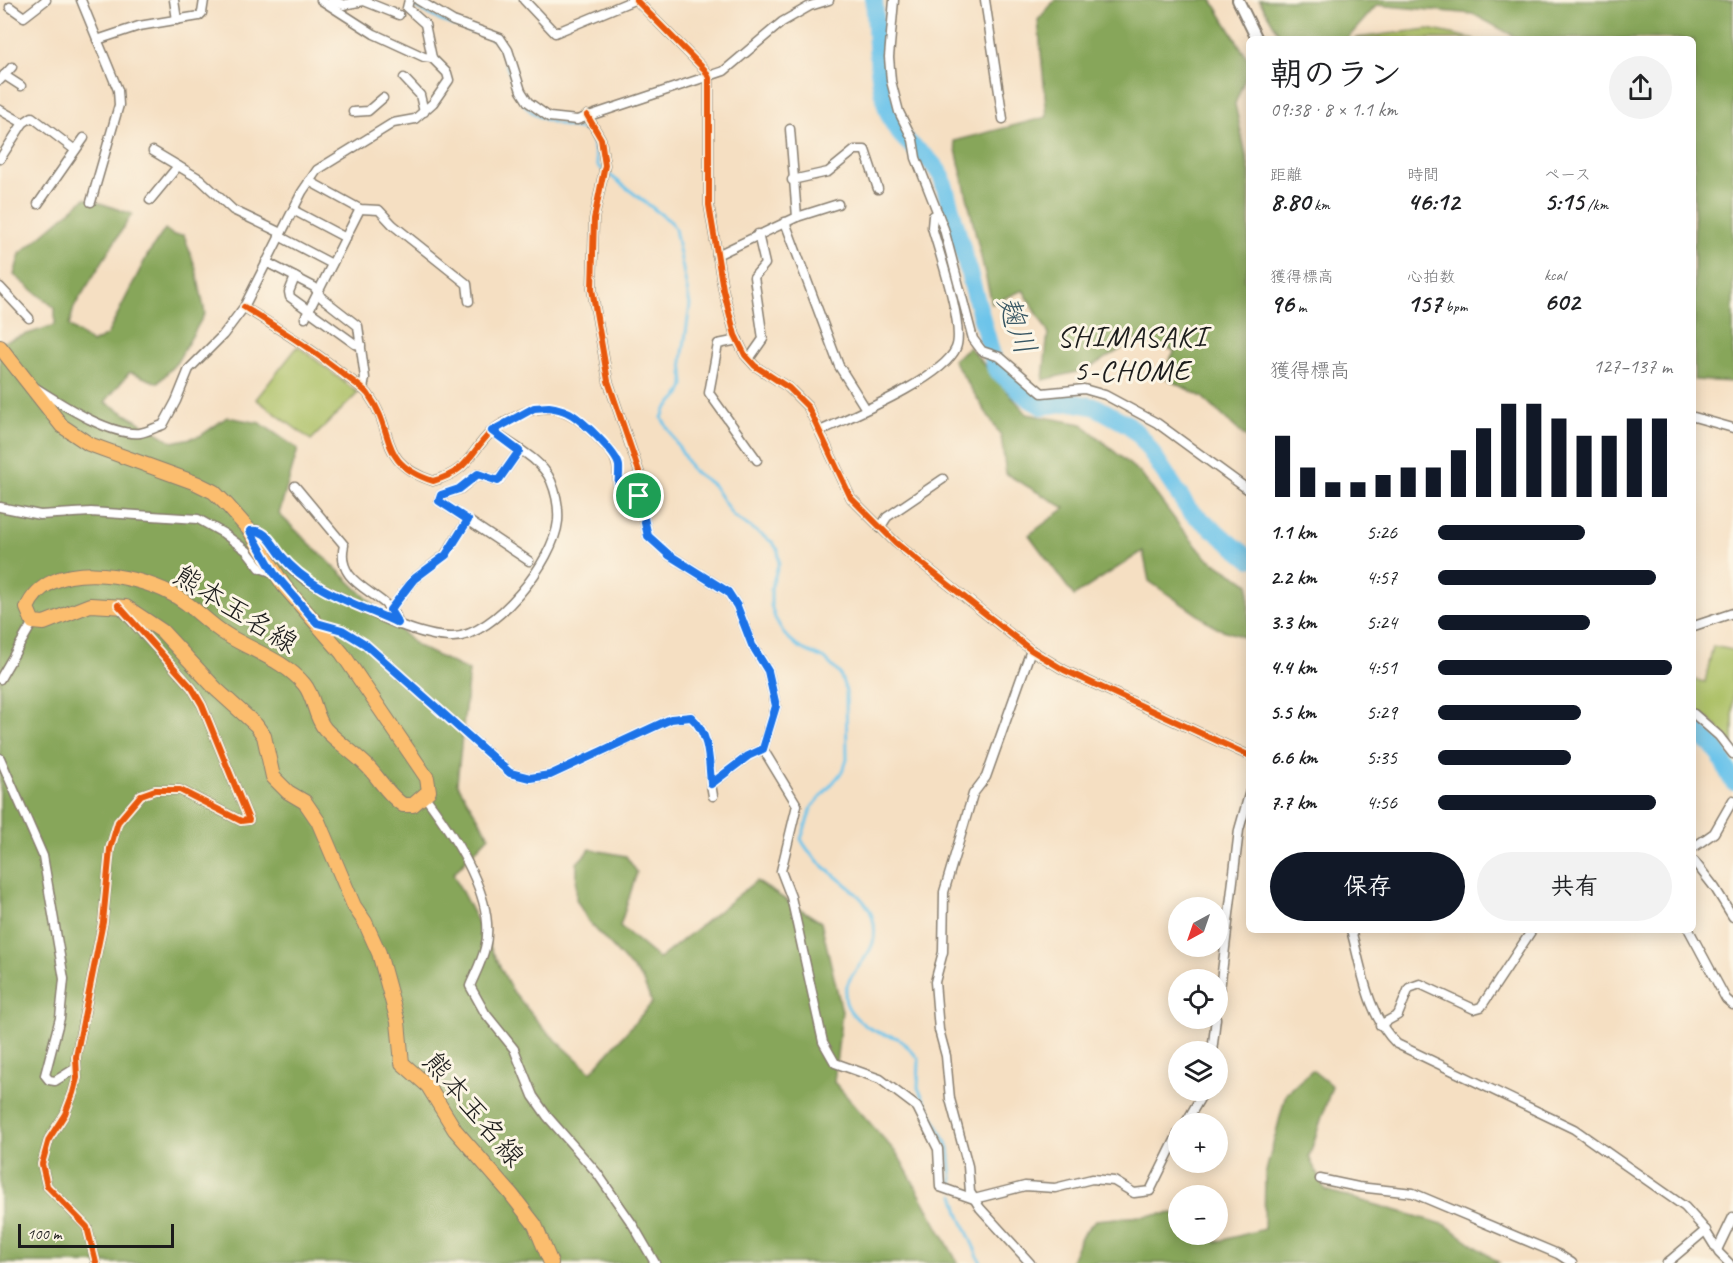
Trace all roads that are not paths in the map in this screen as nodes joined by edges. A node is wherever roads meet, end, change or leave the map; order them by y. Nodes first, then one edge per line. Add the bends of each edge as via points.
1 (45, 0) edge
2 (81, 0) edge
3 (174, 0) edge
4 (204, 0) edge
5 (321, 0) edge
6 (332, 0) edge
7 (418, 0) edge
8 (524, 0) edge
9 (635, 0) edge
10 (829, 0) edge
11 (894, 0) edge
12 (985, 0) edge
13 (1238, 0) edge
14 (352, 2) edge
15 (407, 3) edge
16 (10, 7) dead end
17 (399, 15) dead end
18 (177, 20) junction
19 (1256, 36) edge
20 (97, 40) junction
21 (432, 58) junction
22 (12, 67) dead end
23 (2, 78) edge
24 (404, 78) dead end
25 (709, 78) junction
26 (21, 86) dead end
27 (383, 98) dead end
28 (0, 110) edge
29 (353, 112) dead end
30 (424, 112) junction
31 (587, 116) junction
32 (1003, 119) dead end
33 (23, 123) junction
34 (790, 129) dead end
35 (84, 138) dead end
36 (75, 150) junction
37 (153, 151) dead end
38 (0, 159) edge
39 (178, 166) junction
40 (792, 180) junction
41 (309, 182) junction
42 (878, 189) dead end
43 (150, 200) dead end
44 (91, 202) dead end
45 (38, 204) dead end
46 (838, 204) dead end
47 (360, 209) junction
48 (293, 210) junction
49 (938, 213) junction
50 (797, 217) junction
51 (785, 222) junction
52 (758, 234) junction
53 (280, 235) junction
54 (346, 238) junction
55 (717, 255) junction
56 (266, 262) junction
57 (332, 264) junction
58 (295, 277) junction
59 (0, 287) edge
60 (318, 291) junction
61 (469, 301) dead end
62 (244, 307) junction
63 (307, 314) junction
64 (29, 318) dead end
65 (738, 340) junction
66 (361, 345) junction
67 (0, 347) edge
68 (749, 359) junction
69 (33, 386) junction
70 (363, 389) junction
71 (866, 409) junction
72 (1696, 418) edge
73 (1733, 428) edge
74 (492, 431) junction
75 (820, 431) junction
76 (519, 451) junction
77 (758, 460) dead end
78 (943, 479) dead end
79 (296, 486) dead end
80 (1246, 488) edge
81 (639, 496) junction
82 (0, 507) edge
83 (468, 520) junction
84 (880, 528) junction
85 (250, 531) junction
86 (529, 561) dead end
87 (274, 573) junction
88 (118, 605) junction
89 (390, 610) junction
90 (1733, 613) edge
91 (33, 622) junction
92 (317, 623) junction
93 (398, 623) junction
94 (1696, 625) edge
95 (1031, 650) junction
96 (0, 680) edge
97 (1696, 716) edge
98 (763, 749) junction
99 (1246, 754) edge
100 (1733, 754) edge
101 (0, 758) edge
102 (711, 784) junction
103 (429, 791) junction
104 (713, 796) dead end
105 (1733, 800) edge
106 (1246, 805) edge
107 (1696, 846) edge
108 (1696, 864) edge
109 (1733, 917) edge
110 (1352, 933) edge
111 (1530, 933) edge
112 (1691, 933) edge
113 (1222, 969) edge
114 (1733, 1005) edge
115 (1380, 1025) junction
116 (76, 1068) junction
117 (1168, 1154) edge
118 (1320, 1179) dead end
119 (974, 1199) junction
120 (1733, 1217) edge
121 (1706, 1230) junction
122 (1719, 1251) junction
123 (96, 1263) edge
124 (551, 1263) edge
125 (655, 1263) edge
126 (1030, 1263) edge
127 (1572, 1263) edge
128 (1667, 1263) edge
129 (1715, 1263) edge
130 (1729, 1263) edge

1 - 16 street via 24,17
2 - 20 street
3 - 18 street
4 - 18 street via 202,13
5 - 21 street via 374,34
6 - 14 street via 341,5
7 - 31 street via 453,21 500,38 508,50 521,92 542,114 577,120
8 - 9 street via 555,33
9 - 25 street
10 - 25 street via 783,22 724,71
11 - 49 street via 890,69 899,112
12 - 32 street
13 - 19 street
14 - 17 street via 364,1
15 - 21 street via 427,27
18 - 20 street via 140,26
20 - 44 street via 118,90 119,105
21 - 30 street via 449,80
22 - 23 street
23 - 26 street
24 - 30 street via 420,95
25 - 31 street
25 - 55 street via 709,205
27 - 29 street via 368,111
28 - 33 street
30 - 41 street via 412,121 393,123 325,165
31 - 81 street via 601,139 603,172 592,236 592,289 608,381 643,483
33 - 36 street via 32,117
33 - 38 street
34 - 40 street
35 - 36 street
36 - 45 street
37 - 39 street
39 - 43 street
39 - 53 street via 200,178 233,210
40 - 42 street via 828,172 855,150 865,150
40 - 50 street
41 - 47 street
41 - 48 street
46 - 50 street
47 - 54 street
47 - 61 street via 379,210 467,284
48 - 53 street
48 - 54 street
49 - 71 street via 933,216 932,227 958,326 957,348 946,362
49 - 80 street via 973,339 982,351 1000,357 1042,393 1084,389 1104,395 1157,423
50 - 51 street
51 - 52 street
51 - 71 street via 838,366
52 - 55 street
52 - 68 street via 765,264 754,277 763,339
53 - 56 street
53 - 57 street
54 - 57 street
55 - 65 street
56 - 58 street
56 - 62 street
57 - 60 street
58 - 60 street
58 - 63 street via 288,292
59 - 64 street
60 - 63 street
60 - 66 street via 358,326
62 - 69 street via 189,369 163,425 140,433 124,431 85,418
62 - 70 street
63 - 66 street
65 - 68 street
65 - 77 street via 717,344 710,393
66 - 70 street
67 - 69 main road, 熊本玉名線
68 - 75 street via 808,407
69 - 85 main road, 熊本玉名線 via 62,426 74,435 214,492
70 - 74 street via 382,418 401,466 433,481 462,469
71 - 75 street
72 - 73 street
74 - 76 street
74 - 81 street via 534,408 568,412 578,418 619,465 617,481 624,503
75 - 84 street via 851,498
76 - 83 street via 498,481 478,474 459,489 441,495 439,501
76 - 93 street via 542,467 556,495 558,521 553,540 531,578 486,627 472,634 432,636
78 - 84 street via 887,517
79 - 89 street via 344,545 342,553 348,573
81 - 98 street via 648,536 669,555 728,592 737,606 752,645 768,671 776,706
82 - 87 street via 40,515 91,512 198,519 246,551 260,568
83 - 86 street
83 - 89 street via 446,555 414,579
84 - 95 street
85 - 87 main road, 熊本玉名線
85 - 93 street via 264,534 305,580
87 - 92 main road, 熊本玉名線
88 - 91 main road, 熊本玉名線 via 90,605 44,623
88 - 116 street via 197,697 249,820 241,821 180,790 155,790 141,795 118,822 110,849 103,922
88 - 124 main road, 熊本玉名線 via 162,631 260,730 273,777 305,802 318,821 354,906 365,922 398,1022 402,1063 428,1086 454,1130 535,1225
89 - 93 street
90 - 94 street
91 - 96 street
91 - 103 main road, 熊本玉名線 via 27,608 31,599 40,591 77,576 108,574 173,594 224,633 304,684 326,729 371,770 391,797 403,806 413,805
92 - 102 street via 342,630 365,644 510,773 530,778 550,775 671,719 691,717 700,725 708,748
92 - 103 main road, 熊本玉名線 via 427,778
95 - 99 street via 1064,670
95 - 119 street via 986,777 973,794 944,892 943,952 935,982 939,1030 950,1100
97 - 100 street
98 - 102 street
98 - 119 street via 797,805 781,872 791,897 823,1042 836,1063 880,1079 917,1107 938,1149 940,1187
101 - 116 street via 43,856 63,980 60,1018 45,1075 55,1081
102 - 104 street
103 - 125 street via 426,798 450,830 475,880 487,920 486,946 470,986 476,999 514,1049 533,1096 597,1173
105 - 107 street via 1714,832
106 - 113 street via 1239,830
108 - 109 street
110 - 115 street
111 - 115 street via 1481,1006 1474,1009 1420,984 1409,988 1398,1015
112 - 114 street
115 - 121 street via 1397,1044 1574,1129 1685,1207
116 - 123 street via 73,1093 49,1139 42,1164 47,1186 87,1227
117 - 119 street via 1150,1191 1134,1193 1114,1181 1092,1179 1055,1188 1025,1185
118 - 127 street via 1413,1193
119 - 126 street
120 - 122 street
121 - 122 street
121 - 128 street
122 - 129 street
122 - 130 street

